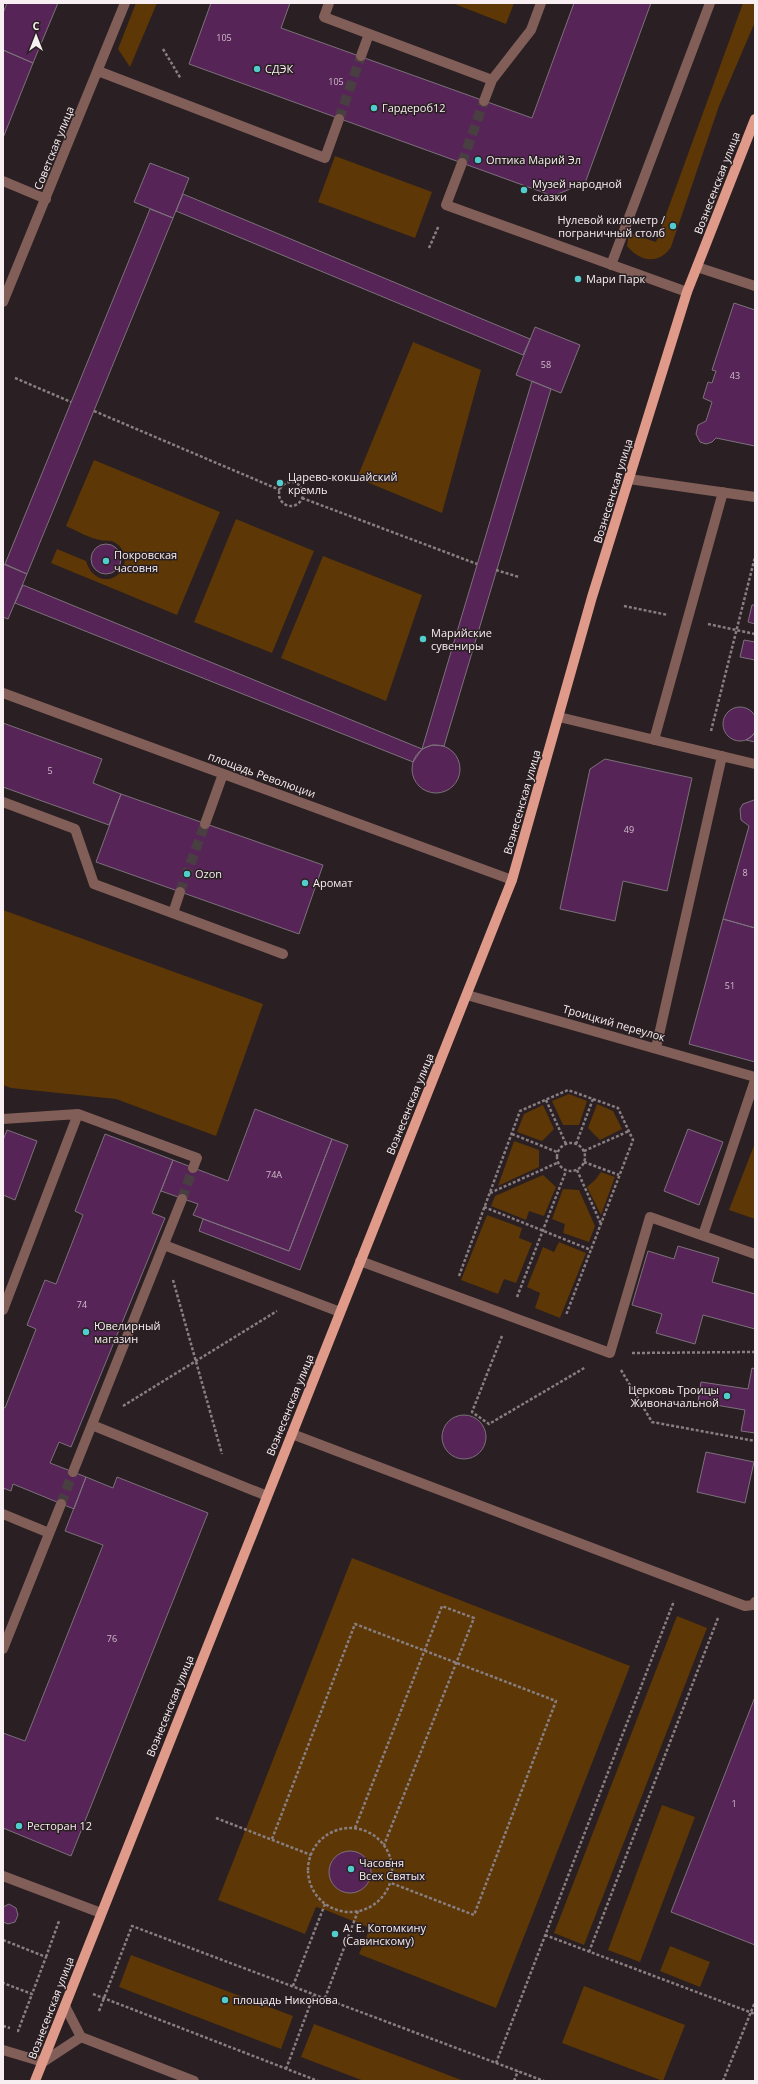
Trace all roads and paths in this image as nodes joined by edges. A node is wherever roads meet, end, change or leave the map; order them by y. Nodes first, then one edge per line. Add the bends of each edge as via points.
1 (125, 3) edge
2 (329, 3) edge
3 (541, 3) edge
4 (710, 3) edge
5 (369, 34) junction
6 (162, 49) dead end
7 (361, 56) tunnel mouth
8 (98, 71) junction
9 (492, 80) junction
10 (184, 85) dead end
11 (484, 101) tunnel mouth
12 (755, 118) edge
13 (339, 119) tunnel mouth
14 (462, 163) tunnel mouth
15 (3, 181) edge
16 (46, 199) junction
17 (446, 206) junction
18 (430, 248) dead end
19 (612, 265) junction
20 (697, 267) junction
21 (755, 286) edge
22 (687, 292) junction
23 (3, 302) edge
24 (14, 378) dead end
25 (71, 402) dead end
26 (94, 411) dead end
27 (629, 479) junction
28 (280, 490) junction
29 (723, 492) junction
30 (755, 497) edge
31 (302, 498) junction
32 (755, 557) edge
33 (477, 564) dead end
34 (496, 570) dead end
35 (519, 577) dead end
36 (3, 693) edge
37 (559, 717) junction
38 (654, 740) junction
39 (706, 752) junction
40 (722, 756) junction
41 (755, 764) edge
42 (223, 774) junction
43 (3, 802) edge
44 (205, 824) tunnel mouth
45 (512, 880) junction
46 (180, 892) tunnel mouth
47 (173, 914) junction
48 (283, 954) dead end
49 (467, 995) junction
50 (656, 1048) junction
51 (755, 1076) edge
52 (755, 1080) edge
53 (593, 1099) junction
54 (546, 1100) junction
55 (78, 1114) junction
56 (3, 1119) edge
57 (629, 1131) junction
58 (512, 1134) junction
59 (566, 1144) junction
60 (576, 1144) junction
61 (584, 1151) junction
62 (557, 1152) junction
63 (584, 1162) junction
64 (557, 1163) junction
65 (193, 1168) tunnel mouth
66 (577, 1170) junction
67 (566, 1171) junction
68 (619, 1175) junction
69 (490, 1193) junction
70 (182, 1199) tunnel mouth
71 (484, 1208) junction
72 (601, 1224) junction
73 (542, 1231) junction
74 (703, 1235) junction
75 (164, 1245) junction
76 (591, 1250) junction
77 (755, 1254) edge
78 (360, 1261) junction
79 (452, 1295) junction
80 (301, 1297) junction
81 (3, 1310) edge
82 (340, 1312) junction
83 (510, 1316) junction
84 (559, 1334) junction
85 (610, 1353) junction
86 (196, 1361) junction
87 (472, 1412) dead end
88 (92, 1426) junction
89 (292, 1434) junction
90 (755, 1441) edge
91 (73, 1472) tunnel mouth
92 (230, 1482) junction
93 (267, 1496) junction
94 (61, 1504) tunnel mouth
95 (3, 1514) edge
96 (49, 1533) junction
97 (681, 1582) junction
98 (725, 1598) junction
99 (755, 1602) edge
100 (3, 1649) edge
101 (425, 1650) junction
102 (457, 1662) junction
103 (216, 1818) dead end
104 (355, 1828) junction
105 (272, 1839) junction
106 (384, 1844) junction
107 (311, 1855) junction
108 (3, 1876) edge
109 (391, 1883) junction
110 (325, 1904) junction
111 (358, 1911) junction
112 (101, 1913) junction
113 (60, 1921) dead end
114 (545, 1935) junction
115 (3, 1940) edge
116 (589, 1952) junction
117 (46, 1957) junction
118 (3, 1983) edge
119 (293, 1986) junction
120 (32, 1994) junction
121 (91, 1994) dead end
122 (314, 1994) junction
123 (324, 1998) junction
124 (104, 1999) junction
125 (755, 2002) edge
126 (65, 2006) junction
127 (99, 2011) dead end
128 (750, 2012) junction
129 (755, 2014) edge
130 (18, 2031) dead end
131 (81, 2038) junction
132 (3, 2050) edge
133 (43, 2062) junction
134 (496, 2063) junction
135 (286, 2069) junction
136 (518, 2071) junction
137 (35, 2081) edge
138 (194, 2081) edge
139 (318, 2081) edge
140 (514, 2081) edge
141 (544, 2081) edge
142 (724, 2081) edge

1 - 8 street, Советская улица
2 - 5 street via 324,17
3 - 9 street via 531,30
4 - 19 street
5 - 7 street
5 - 9 street
6 - 10 path
8 - 13 street via 325,158
8 - 16 street, Советская улица
9 - 11 street
12 - 20 main road, Вознесенская улица
14 - 17 street
15 - 16 street
16 - 23 street, Советская улица
17 - 18 path
17 - 19 street
19 - 22 street
20 - 21 street
20 - 22 main road, Вознесенская улица
22 - 27 main road, Вознесенская улица
24 - 25 path
26 - 28 path
27 - 29 street
27 - 37 main road, Вознесенская улица via 592,597
28 - 31 path via 281,500 287,506 294,506
28 - 31 path via 289,482 298,484 303,490
29 - 30 street
29 - 38 street
31 - 33 path
32 - 39 path
34 - 35 path
36 - 42 street, площадь Революции
37 - 38 street
37 - 45 main road, Вознесенская улица
38 - 39 street
39 - 40 street
40 - 41 street
40 - 50 street
42 - 44 street
42 - 45 street, площадь Революции
43 - 47 street via 75,829 94,884
45 - 49 main road, Вознесенская улица
46 - 47 street
47 - 48 street
49 - 50 street, Троицкий переулок
49 - 78 main road, Вознесенская улица
50 - 51 street, Троицкий переулок
52 - 74 street
53 - 54 path via 568,1090
53 - 57 path via 618,1108
53 - 60 path
54 - 58 path via 520,1111
54 - 59 path
55 - 56 street
55 - 65 street via 197,1158
55 - 81 street
57 - 61 path
57 - 68 path via 632,1140
58 - 62 path
58 - 69 path
59 - 60 path
59 - 62 path
60 - 61 path
61 - 63 path
62 - 64 path
63 - 66 path
63 - 68 path
64 - 67 path
64 - 69 path
66 - 67 path
66 - 72 path
67 - 73 path
68 - 72 path
69 - 71 path
70 - 75 street
71 - 73 path
71 - 79 path
72 - 76 path
73 - 76 path
73 - 83 path
74 - 77 street
74 - 85 street via 650,1217
75 - 80 street
75 - 86 path
75 - 88 street
76 - 84 path
78 - 79 street
78 - 82 main road, Вознесенская улица
79 - 83 street
80 - 82 street
80 - 86 path
82 - 89 main road, Вознесенская улица
83 - 84 street
83 - 87 path
84 - 85 street
85 - 90 path via 652,1422
86 - 88 path
86 - 92 path
88 - 91 street
88 - 92 street
89 - 93 main road, Вознесенская улица
89 - 97 street
92 - 93 street
93 - 112 main road, Вознесенская улица
94 - 96 street
95 - 96 street
96 - 100 street
97 - 98 street
97 - 114 path
98 - 99 street via 744,1606 753,1605
98 - 116 path
101 - 102 path
101 - 102 path via 442,1606 474,1618
101 - 104 path
101 - 105 path via 355,1624
102 - 106 path
102 - 109 path via 556,1701 474,1915
103 - 105 path
104 - 106 path via 372,1833
104 - 107 path via 342,1828 328,1833
105 - 107 path
106 - 109 path via 393,1865
107 - 110 path via 308,1868 310,1883
108 - 112 street
109 - 111 path via 383,1897 372,1906
110 - 111 path via 341,1911
110 - 119 path
111 - 123 path
112 - 126 main road, Вознесенская улица
113 - 117 path
114 - 116 path
114 - 134 path
115 - 117 path
116 - 128 path
117 - 120 path
118 - 120 path
119 - 122 path
119 - 124 path via 132,1926
120 - 130 path
121 - 124 path
122 - 123 path
122 - 135 path
123 - 134 path
124 - 127 path
124 - 135 path
125 - 128 path
126 - 131 street
126 - 133 main road, Вознесенская улица
128 - 129 path
128 - 142 path
131 - 133 street
131 - 138 street
132 - 133 street
133 - 137 main road, Вознесенская улица
134 - 136 path
135 - 139 path
136 - 140 path
136 - 141 path

